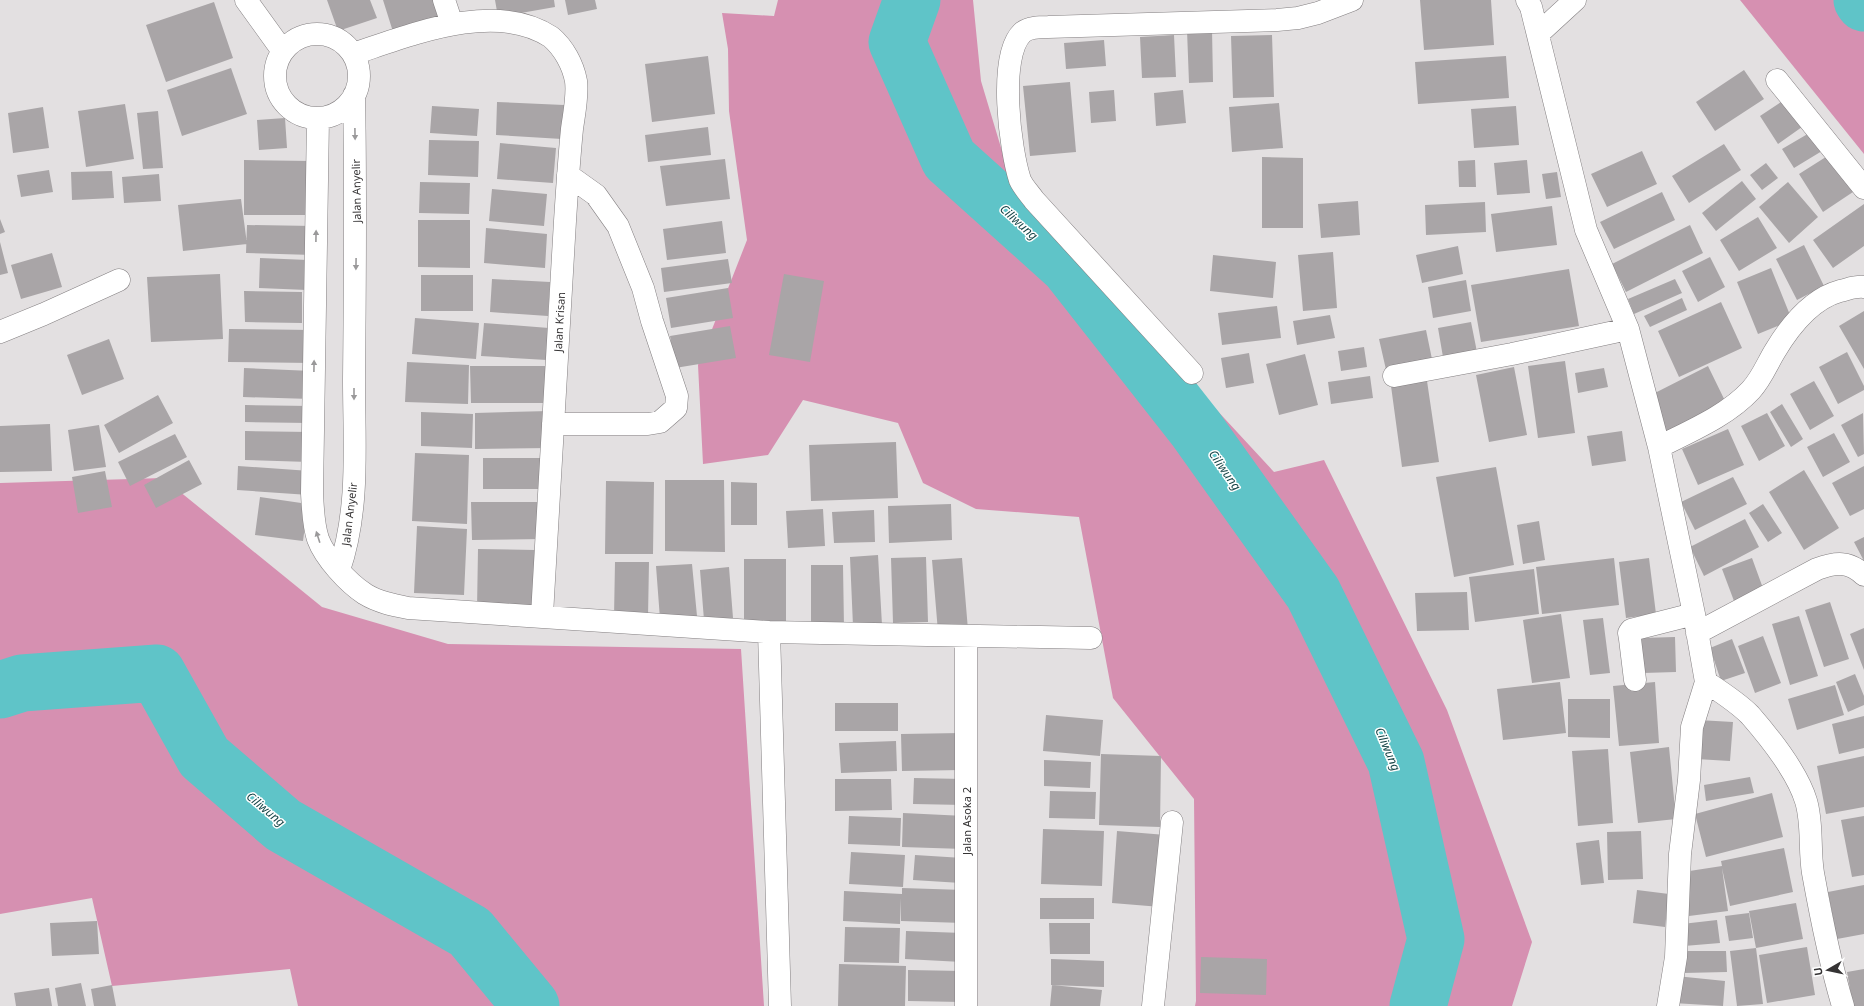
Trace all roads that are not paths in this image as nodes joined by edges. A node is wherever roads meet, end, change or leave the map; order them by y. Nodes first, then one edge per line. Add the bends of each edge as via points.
1 (246, 0) edge
2 (444, 0) edge
3 (1352, 0) edge
4 (1526, 0) edge
5 (1575, 0) edge
6 (451, 21) junction
7 (1538, 34) junction
8 (282, 50) junction
9 (353, 54) junction
10 (1777, 80) dead end
11 (354, 96) junction
12 (318, 118) junction
13 (568, 175) junction
14 (1864, 188) edge
15 (119, 280) dead end
16 (1864, 287) edge
17 (1628, 329) junction
18 (0, 332) edge
19 (1192, 373) dead end
20 (1394, 376) dead end
21 (553, 424) junction
22 (1659, 447) junction
23 (338, 570) junction
24 (1864, 575) edge
25 (542, 616) junction
26 (1695, 624) junction
27 (769, 632) junction
28 (966, 636) junction
29 (1091, 638) dead end
30 (1635, 680) dead end
31 (1706, 682) junction
32 (1172, 822) dead end
33 (780, 1006) edge
34 (966, 1006) edge
35 (1153, 1006) edge
36 (1668, 1006) edge
37 (1842, 1006) edge

1 - 8 street
2 - 6 street
3 - 19 street via 1298,18 1034,28 1023,32 1016,40 1010,66 1009,112 1014,154 1021,182 1034,200
4 - 7 street via 1531,7
5 - 7 street
6 - 9 street
6 - 13 street, Jalan Krisan via 471,17 510,19 530,25 551,37 572,65 576,84
7 - 17 street via 1586,230
8 - 9 street via 292,40 319,33 333,36 344,43
8 - 12 street via 274,76 283,102 292,111 305,117
9 - 11 street via 359,82
10 - 14 street
11 - 12 street via 346,107 333,115
11 -> 23 street, Jalan Anyelir via 354,471 350,531
23 -> 12 street, Jalan Anyelir via 324,552 313,521
13 - 21 street, Jalan Krisan
13 - 21 street via 596,194 618,226 643,288 677,396 676,408 660,422
15 - 18 street
16 - 22 street via 1857,286 1828,294 1813,305 1788,331 1765,371 1751,390 1736,404
17 - 20 street
17 - 22 street
21 - 25 street, Jalan Krisan
22 - 26 street
23 - 25 street via 364,594 390,604 440,610
24 - 26 street via 1851,565 1827,565
25 - 27 street
26 - 30 street via 1631,630 1629,634
26 - 31 street
27 - 28 street
27 - 33 street
28 - 29 street
28 - 34 street, Jalan Asoka 2
31 - 36 street via 1692,727 1680,854 1676,957
31 - 37 street via 1749,715 1797,778 1806,801 1813,871
32 - 35 street

